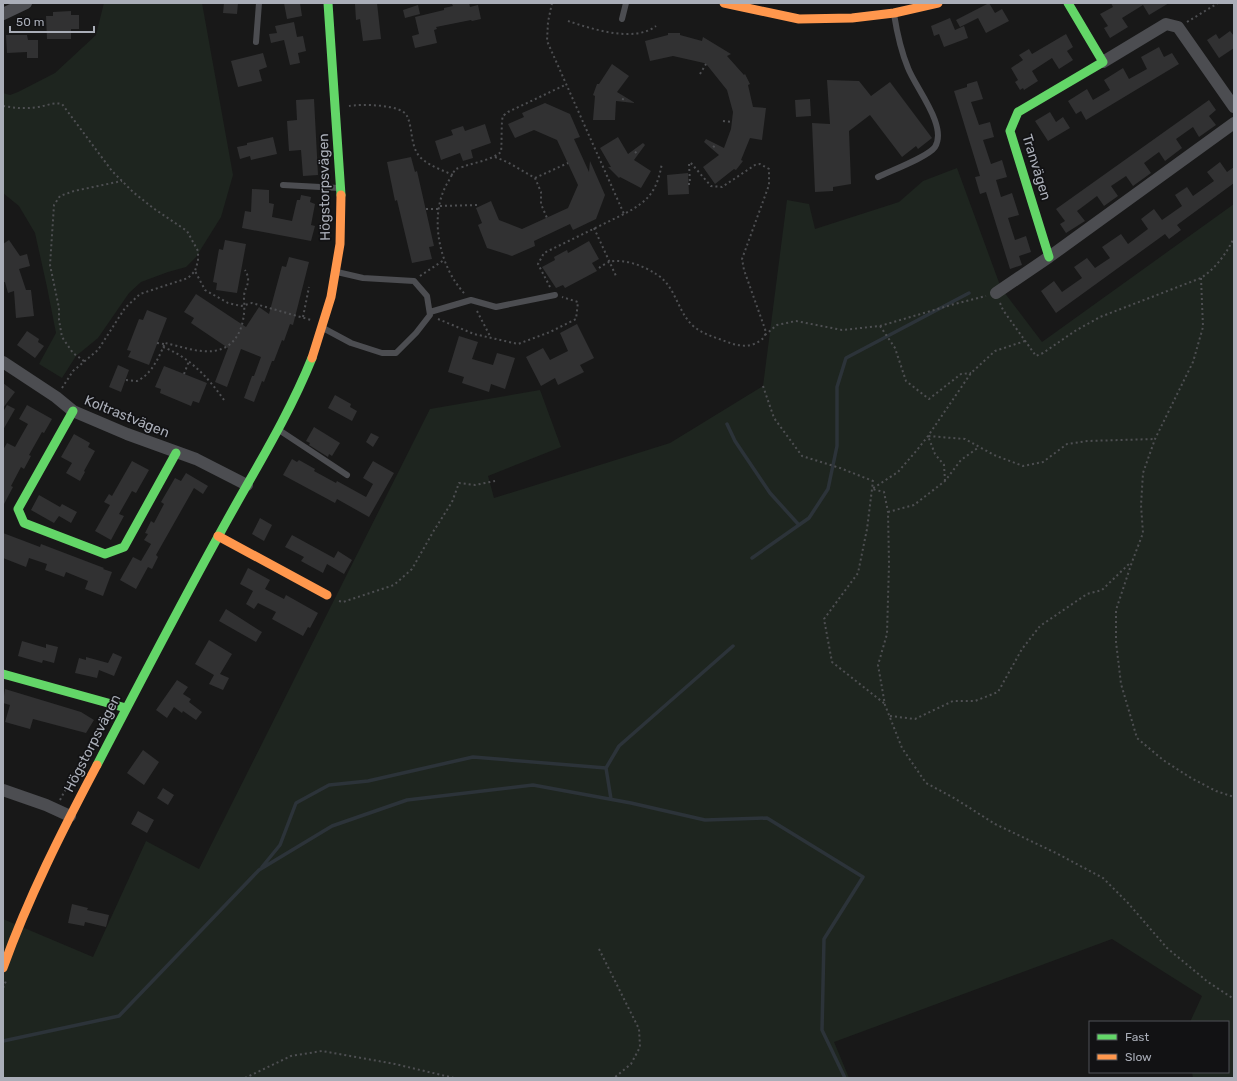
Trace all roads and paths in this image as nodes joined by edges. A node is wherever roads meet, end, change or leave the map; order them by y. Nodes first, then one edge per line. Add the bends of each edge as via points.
1 (26, 3) edge
2 (259, 3) edge
3 (328, 3) edge
4 (552, 3) edge
5 (626, 3) edge
6 (724, 3) edge
7 (938, 3) edge
8 (1068, 3) edge
9 (1218, 3) edge
10 (894, 13) junction
11 (3, 14) edge
12 (622, 19) dead end
13 (568, 21) dead end
14 (656, 26) dead end
15 (1178, 27) junction
16 (256, 42) dead end
17 (1103, 62) junction
18 (706, 64) dead end
19 (700, 74) dead end
20 (565, 84) junction
21 (622, 99) dead end
22 (627, 100) dead end
23 (3, 106) edge
24 (343, 106) dead end
25 (1234, 107) edge
26 (723, 121) dead end
27 (732, 122) dead end
28 (1234, 124) edge
29 (713, 146) dead end
30 (716, 148) dead end
31 (638, 150) dead end
32 (635, 153) dead end
33 (495, 157) junction
34 (568, 163) dead end
35 (662, 163) dead end
36 (453, 175) junction
37 (878, 177) dead end
38 (535, 178) junction
39 (122, 181) junction
40 (688, 184) dead end
41 (283, 185) dead end
42 (341, 188) junction
43 (439, 207) junction
44 (478, 207) dead end
45 (426, 209) dead end
46 (624, 214) junction
47 (547, 218) dead end
48 (594, 228) junction
49 (1234, 238) edge
50 (1049, 257) junction
51 (444, 260) junction
52 (609, 262) junction
53 (599, 268) dead end
54 (245, 270) dead end
55 (196, 271) junction
56 (335, 272) junction
57 (616, 276) dead end
58 (1201, 278) junction
59 (414, 281) junction
60 (308, 287) dead end
61 (996, 293) junction
62 (555, 295) junction
63 (471, 300) junction
64 (244, 305) junction
65 (430, 313) junction
66 (303, 317) junction
67 (323, 325) junction
68 (880, 326) junction
69 (766, 335) junction
70 (491, 338) junction
71 (1025, 341) junction
72 (157, 343) dead end
73 (164, 345) junction
74 (84, 361) junction
75 (189, 361) junction
76 (3, 362) edge
77 (971, 373) junction
78 (184, 374) dead end
79 (126, 380) dead end
80 (763, 386) dead end
81 (56, 397) junction
82 (224, 400) dead end
83 (73, 411) junction
84 (278, 429) junction
85 (928, 436) junction
86 (1155, 439) junction
87 (979, 447) junction
88 (176, 453) junction
89 (347, 475) dead end
90 (495, 480) dead end
91 (945, 481) junction
92 (247, 484) junction
93 (872, 489) junction
94 (888, 512) junction
95 (218, 536) junction
96 (1132, 562) junction
97 (327, 595) joint
98 (3, 674) edge
99 (111, 704) junction
100 (885, 705) junction
101 (126, 708) junction
102 (890, 716) junction
103 (3, 790) edge
104 (1234, 797) edge
105 (55, 810) junction
106 (70, 816) junction
107 (599, 949) dead end
108 (3, 968) edge
109 (1234, 1000) edge
110 (245, 1078) edge
111 (454, 1078) edge
112 (614, 1078) edge

1 - 11 street
2 - 16 lane
3 - 42 street, Högstorpsvägen
4 - 20 path via 547,41
5 - 12 lane
6 - 10 street via 799,18 852,18
7 - 10 street
8 - 17 street
9 - 15 path
10 - 37 lane via 897,36 908,70 935,119 938,134 935,147 922,157
13 - 14 path via 600,31 624,34 652,30
15 - 17 street, Tranvägen via 1166,24
15 - 25 street
17 - 50 street, Tranvägen via 1018,112 1010,131
18 - 19 path
20 - 33 path via 503,115 501,152
20 - 46 path
21 - 22 path
23 - 39 path via 21,109 62,104
24 - 36 path via 391,107 401,110 407,115 419,156 431,165
26 - 27 path
28 - 50 street
29 - 30 path
31 - 32 path
33 - 36 path via 456,170
33 - 38 path
34 - 38 path
35 - 46 path via 656,187 636,208
36 - 43 path via 445,188
38 - 47 path
39 - 55 path via 153,208 187,231 198,251
39 - 74 path via 74,191 60,196 54,205 50,265 62,337 73,353
40 - 69 path via 690,162 711,186 716,187 722,187 755,165 760,164 769,169 769,185 742,259
41 - 42 lane
42 - 56 street, Högstorpsvägen via 340,244
43 - 44 path
43 - 45 path
43 - 51 path via 438,236
46 - 48 path
48 - 52 path
48 - 62 path via 544,253 540,259 538,264
49 - 58 path via 1210,272
50 - 61 street
51 - 59 path
51 - 63 path via 457,285
52 - 53 path
52 - 57 path
52 - 69 path via 634,264 656,274 666,282 686,318 703,334 742,346 754,343
54 - 64 path via 249,282
55 - 64 path via 205,290 228,303
55 - 74 path via 188,278 140,294 125,308 98,350
56 - 59 lane via 363,278
56 - 67 street, Högstorpsvägen
58 - 71 path via 1100,318 1036,356
58 - 86 path via 1203,327 1193,362
59 - 65 lane via 428,296
60 - 66 path
61 - 68 path
61 - 71 path via 1003,310
62 - 63 lane via 496,307
62 - 70 path via 578,302 576,319 518,344
63 - 65 lane
63 - 70 path
64 - 66 path via 252,303
64 - 73 path via 240,332 220,349 212,352 164,342
65 - 67 lane via 416,333 396,352 382,353 351,343
65 - 70 path via 474,334
66 - 67 path
67 - 84 street, Högstorpsvägen via 302,382
68 - 69 path via 842,330 796,321 777,325
68 - 77 path via 895,348 906,381 929,399 961,374
71 - 77 path via 994,351
72 - 73 path
73 - 75 path
73 - 79 path via 152,368 143,378 137,381
74 - 81 path via 73,371
75 - 78 path
75 - 82 path via 212,383
76 - 81 street, Koltrastvägen
77 - 85 path
80 - 93 path via 774,418 802,456 873,481
81 - 83 street, Koltrastvägen
83 - 88 street, Koltrastvägen
83 - 88 street via 18,509 24,523 105,554 124,547
84 - 89 lane
84 - 92 street, Högstorpsvägen
85 - 87 path via 965,439
85 - 91 path via 935,454 944,465
85 - 93 path via 898,472
86 - 87 path via 1067,444 1043,462 1023,466
86 - 96 path via 1143,473 1143,533
87 - 91 path via 960,460
88 - 92 street, Koltrastvägen via 196,459
90 - 97 path via 475,485 459,483 452,502 412,569 394,586 343,602
91 - 94 path via 914,505
92 - 95 street, Högstorpsvägen
93 - 94 path via 884,492
93 - 100 path via 858,573 824,619 832,662
94 - 100 path via 887,634 878,665
95 - 97 street
95 - 101 street, Högstorpsvägen
96 - 102 path via 1102,590 1087,594 1040,626 1022,649 998,692 975,701 953,701 914,719
96 - 104 path via 1116,610 1116,642 1121,684 1138,738 1163,760 1191,778
98 - 99 street
99 - 101 street
99 - 105 path
100 - 102 path
101 - 106 street, Högstorpsvägen
102 - 109 path via 902,748 926,784 995,824 1103,878 1167,948
103 - 105 street
105 - 106 street
106 - 108 street, Högstorpsvägen via 25,909
107 - 112 path via 639,1029 640,1047 631,1064
110 - 111 path via 291,1056 322,1051

